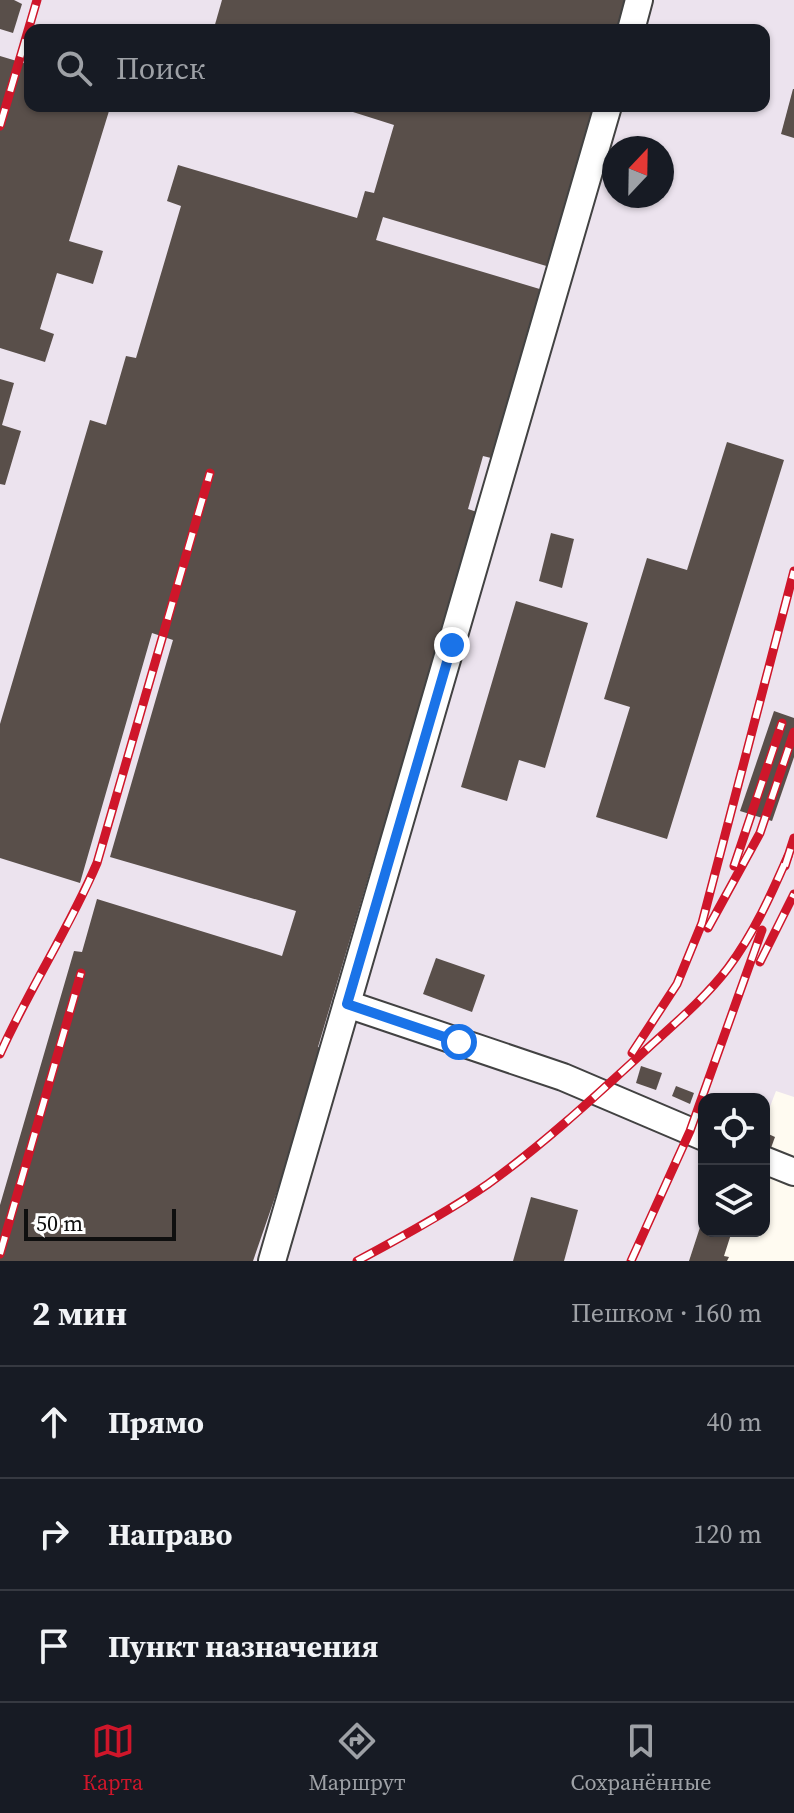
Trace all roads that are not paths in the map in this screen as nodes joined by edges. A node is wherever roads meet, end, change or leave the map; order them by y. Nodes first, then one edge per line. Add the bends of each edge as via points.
1 (639, 0) edge
2 (633, 24) edge
3 (606, 112) edge
4 (347, 1004) junction
5 (698, 1134) edge
6 (770, 1162) edge
7 (794, 1172) edge
8 (272, 1261) edge

1 - 2 lane
3 - 4 lane
4 - 5 lane via 563,1077
4 - 8 lane
6 - 7 lane

